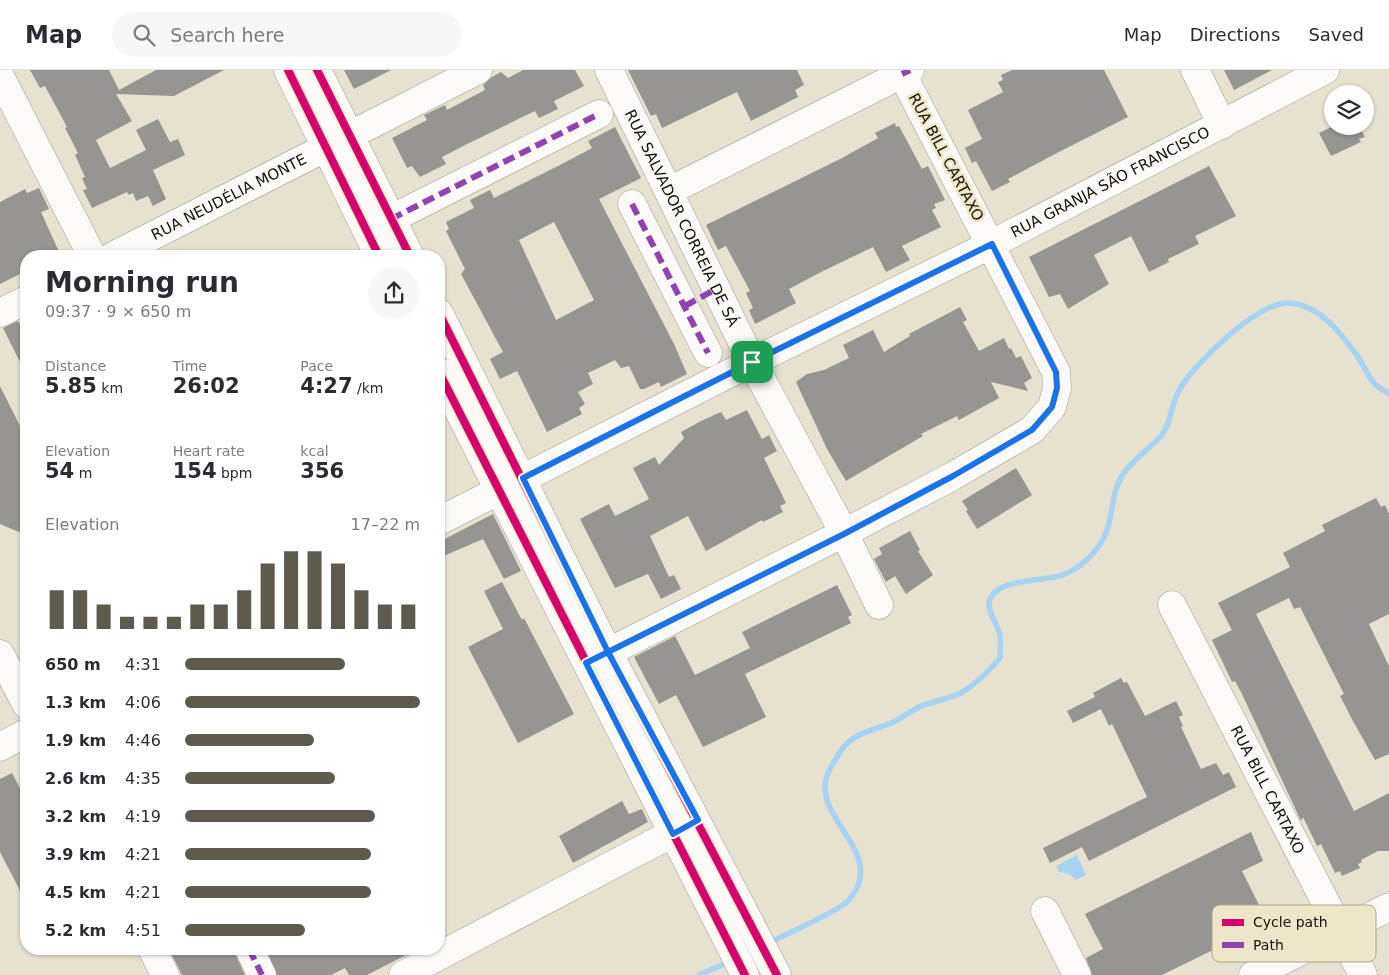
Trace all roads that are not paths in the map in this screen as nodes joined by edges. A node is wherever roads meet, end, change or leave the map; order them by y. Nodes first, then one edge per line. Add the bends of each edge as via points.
1 (288, 70) edge
2 (317, 70) edge
3 (478, 70) edge
4 (609, 70) edge
5 (1195, 70) edge
6 (1325, 70) edge
7 (904, 71) edge
8 (0, 76) edge
9 (599, 114) dead end
10 (1222, 124) junction
11 (350, 137) junction
12 (326, 148) junction
13 (669, 191) junction
14 (632, 204) dead end
15 (391, 219) junction
16 (992, 244) junction
17 (89, 250) edge
18 (125, 250) edge
19 (377, 250) edge
20 (407, 250) edge
21 (716, 289) junction
22 (20, 303) edge
23 (685, 306) junction
24 (0, 313) edge
25 (445, 325) edge
26 (708, 353) dead end
27 (752, 362) junction
28 (445, 384) edge
29 (523, 478) junction
30 (498, 489) junction
31 (445, 518) edge
32 (844, 534) junction
33 (879, 605) dead end
34 (1172, 605) dead end
35 (0, 654) edge
36 (597, 658) junction
37 (20, 692) edge
38 (20, 736) edge
39 (0, 747) edge
40 (698, 820) junction
41 (673, 834) junction
42 (1326, 905) edge
43 (1389, 907) edge
44 (1045, 911) dead end
45 (1376, 914) edge
46 (445, 948) edge
47 (155, 955) edge
48 (252, 955) edge
49 (433, 955) edge
50 (1279, 962) edge
51 (1356, 962) edge
52 (165, 975) edge
53 (262, 975) edge
54 (404, 975) edge
55 (746, 975) edge
56 (777, 975) edge
57 (1077, 975) edge
58 (1253, 975) edge
59 (1363, 975) edge

1 - 12 street
2 - 11 street
3 - 11 street, RUA NEUDÉLIA MONTE
4 - 13 street, RUA SALVADOR CORREIA DE SÁ
5 - 10 street
6 - 10 street, RUA GRANJA SÃO FRANCISCO
7 - 13 street
7 - 16 street, RUA BILL CARTAXO
8 - 17 street
9 - 15 street
10 - 16 street, RUA GRANJA SÃO FRANCISCO
11 - 12 street, RUA NEUDÉLIA MONTE
11 - 15 street
12 - 18 street, RUA NEUDÉLIA MONTE
12 - 19 street
13 - 21 street, RUA SALVADOR CORREIA DE SÁ
14 - 23 street
15 - 20 street
16 - 27 street, RUA GRANJA SÃO FRANCISCO
16 - 32 street, RUA BILL CARTAXO via 1056,372 1057,388 1052,407 1032,430
21 - 23 street
21 - 27 street, RUA SALVADOR CORREIA DE SÁ
22 - 24 street
23 - 26 street
25 - 29 street
27 - 29 street, RUA GRANJA SÃO FRANCISCO
27 - 32 street, RUA SALVADOR CORREIA DE SÁ
28 - 30 street
29 - 30 street, RUA GRANJA SÃO FRANCISCO
29 - 36 street
30 - 31 street, RUA GRANJA SÃO FRANCISCO
30 - 36 street
32 - 33 street, RUA SALVADOR CORREIA DE SÁ
32 - 36 street, RUA BILL CARTAXO
34 - 42 street, RUA BILL CARTAXO
35 - 37 street
36 - 40 street
36 - 41 street
38 - 39 street
40 - 41 street
40 - 56 street
41 - 46 street
41 - 55 street
43 - 45 street
44 - 57 street
47 - 52 street
48 - 53 street
49 - 54 street
50 - 58 street
51 - 59 street, RUA BILL CARTAXO

